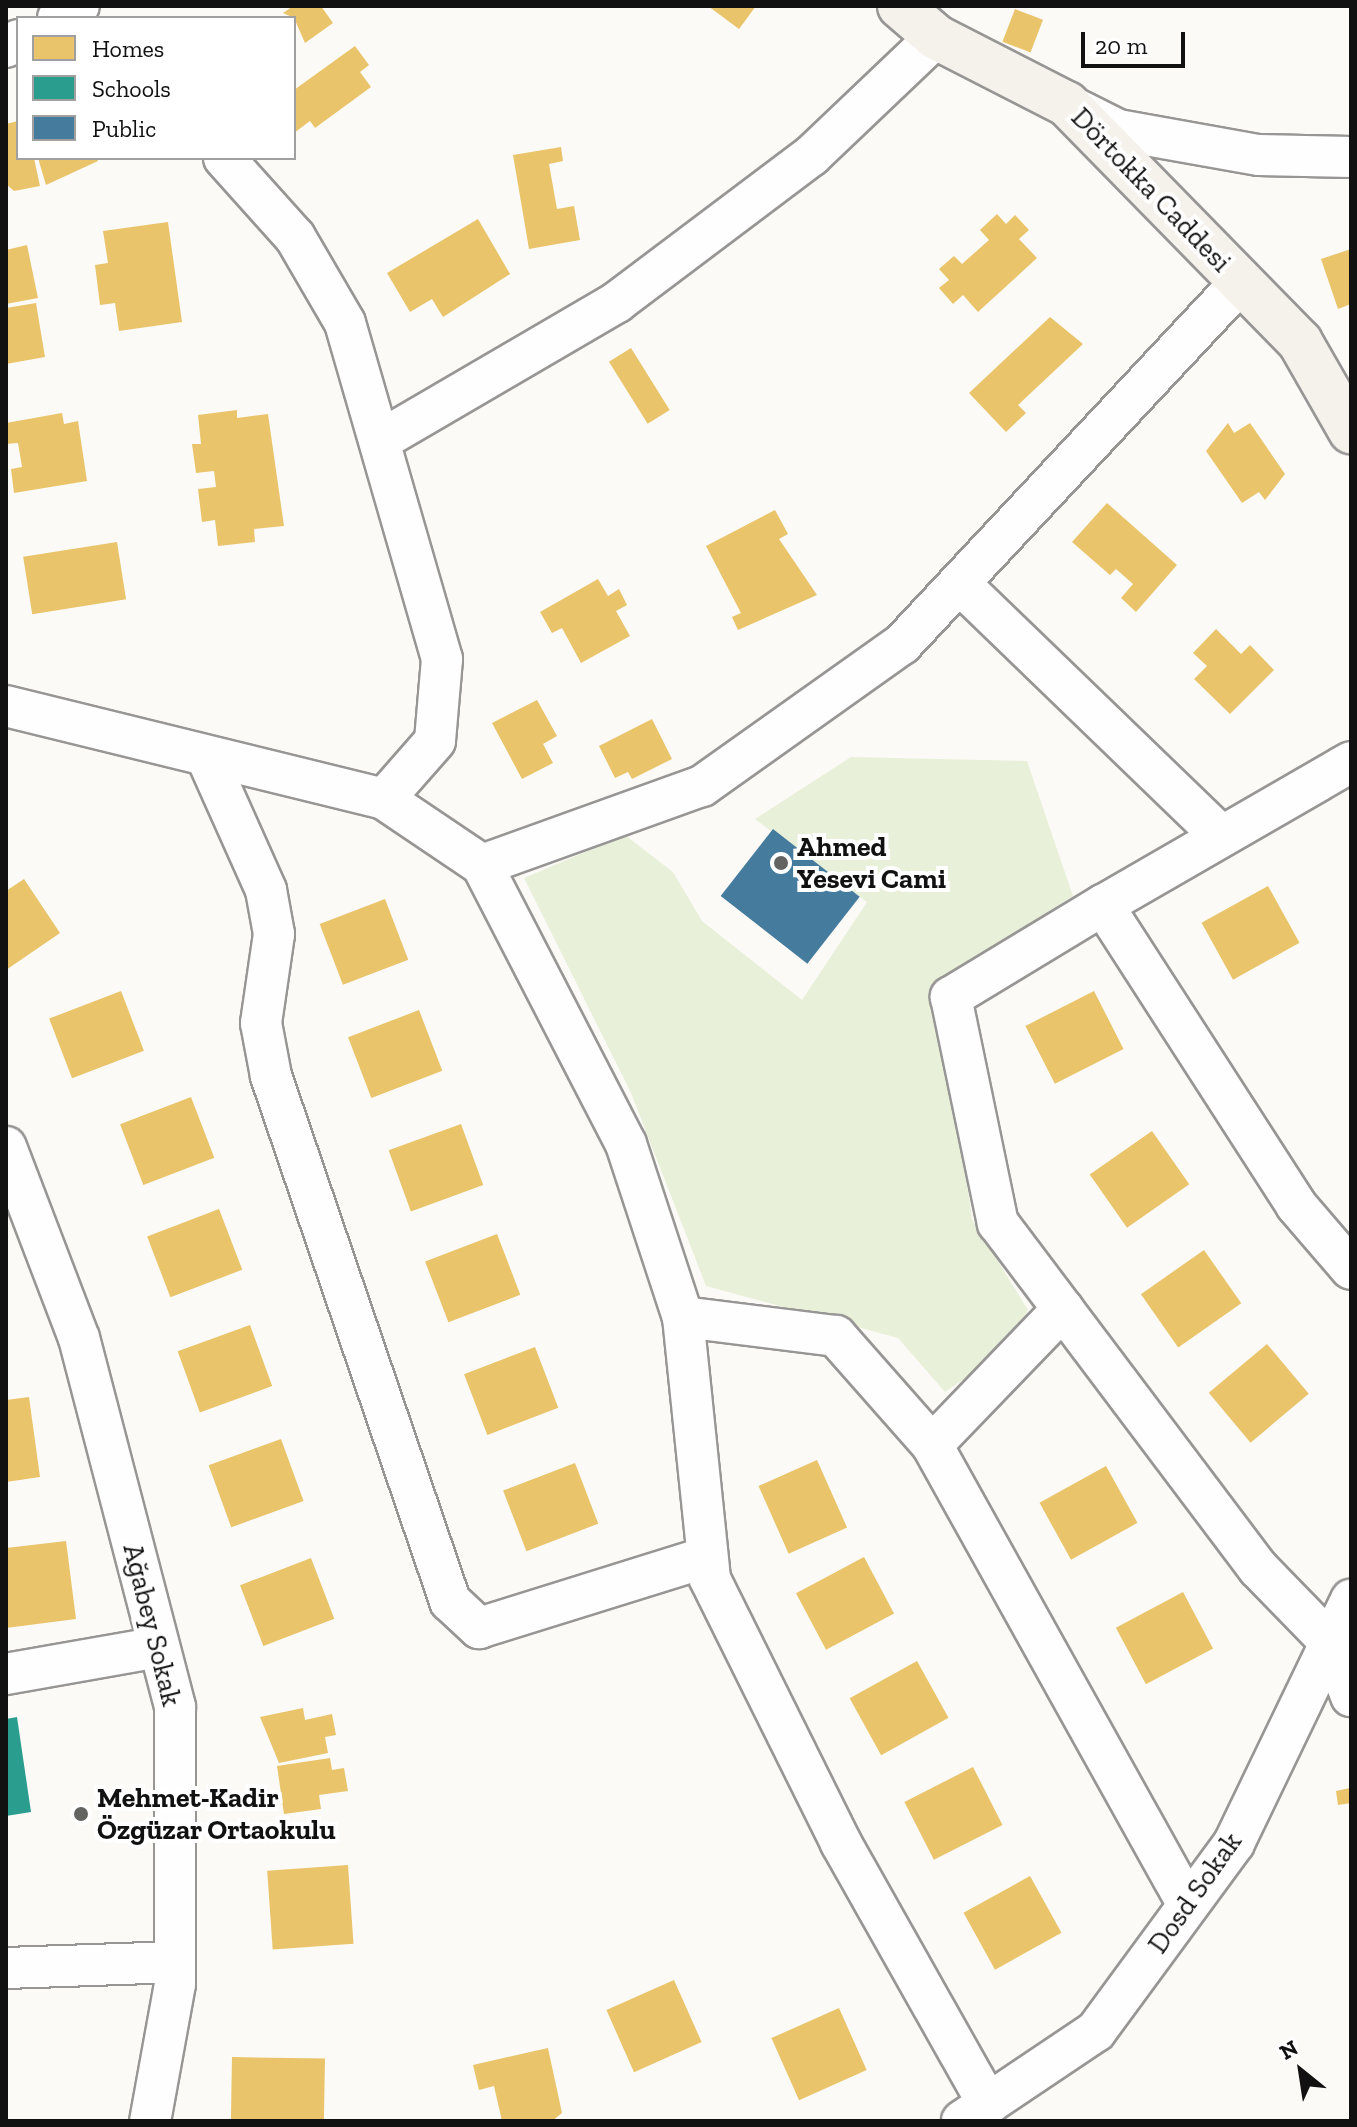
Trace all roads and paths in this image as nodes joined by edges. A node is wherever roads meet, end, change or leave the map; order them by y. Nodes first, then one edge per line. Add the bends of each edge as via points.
1 (79, 6) edge
2 (900, 6) edge
3 (62, 16) edge
4 (936, 37) junction
5 (1067, 104) junction
6 (1351, 157) edge
7 (226, 160) edge
8 (1241, 282) junction
9 (1351, 431) edge
10 (381, 440) junction
11 (959, 583) junction
12 (6, 706) edge
13 (207, 758) junction
14 (1351, 762) edge
15 (384, 799) junction
16 (1221, 836) junction
17 (482, 865) junction
18 (1103, 905) junction
19 (8, 1155) edge
20 (1351, 1269) edge
21 (1063, 1309) junction
22 (683, 1317) junction
23 (932, 1445) junction
24 (707, 1557) junction
25 (1351, 1600) edge
26 (1331, 1643) junction
27 (159, 1647) junction
28 (6, 1674) edge
29 (1351, 1696) edge
30 (1188, 1905) junction
31 (175, 1962) junction
32 (6, 1968) edge
33 (975, 2112) edge
34 (150, 2121) edge

1 - 3 street
2 - 4 street, Dörtokka Caddesi
4 - 5 street, Dörtokka Caddesi
4 - 10 street via 811,156 617,302
5 - 6 street via 1118,130 1259,155
5 - 8 street, Dörtokka Caddesi
7 - 10 street via 295,237 345,323
8 - 9 street, Dörtokka Caddesi via 1300,342
8 - 11 street
10 - 15 street via 442,659 435,741
11 - 16 street
11 - 17 street via 902,644 702,786
12 - 13 street
13 - 15 street
13 - 24 street via 266,890 274,934 261,1023 271,1076 450,1601 479,1628
14 - 16 street
15 - 17 street
16 - 18 street
17 - 22 street via 626,1144
18 - 20 street via 1296,1205
18 - 21 street via 951,997 998,1223
19 - 27 street, Ağabey Sokak via 79,1338
21 - 23 street
21 - 26 street via 1258,1568
22 - 23 street via 836,1336
22 - 24 street
23 - 30 street
24 - 33 street via 710,1579
25 - 26 street, Dosd Sokak
26 - 29 street
26 - 30 street, Dosd Sokak via 1234,1843
27 - 28 street
27 - 31 street, Ağabey Sokak via 175,1707
30 - 33 street, Dosd Sokak via 1096,2031
31 - 32 street
31 - 34 street, Ağabey Sokak

